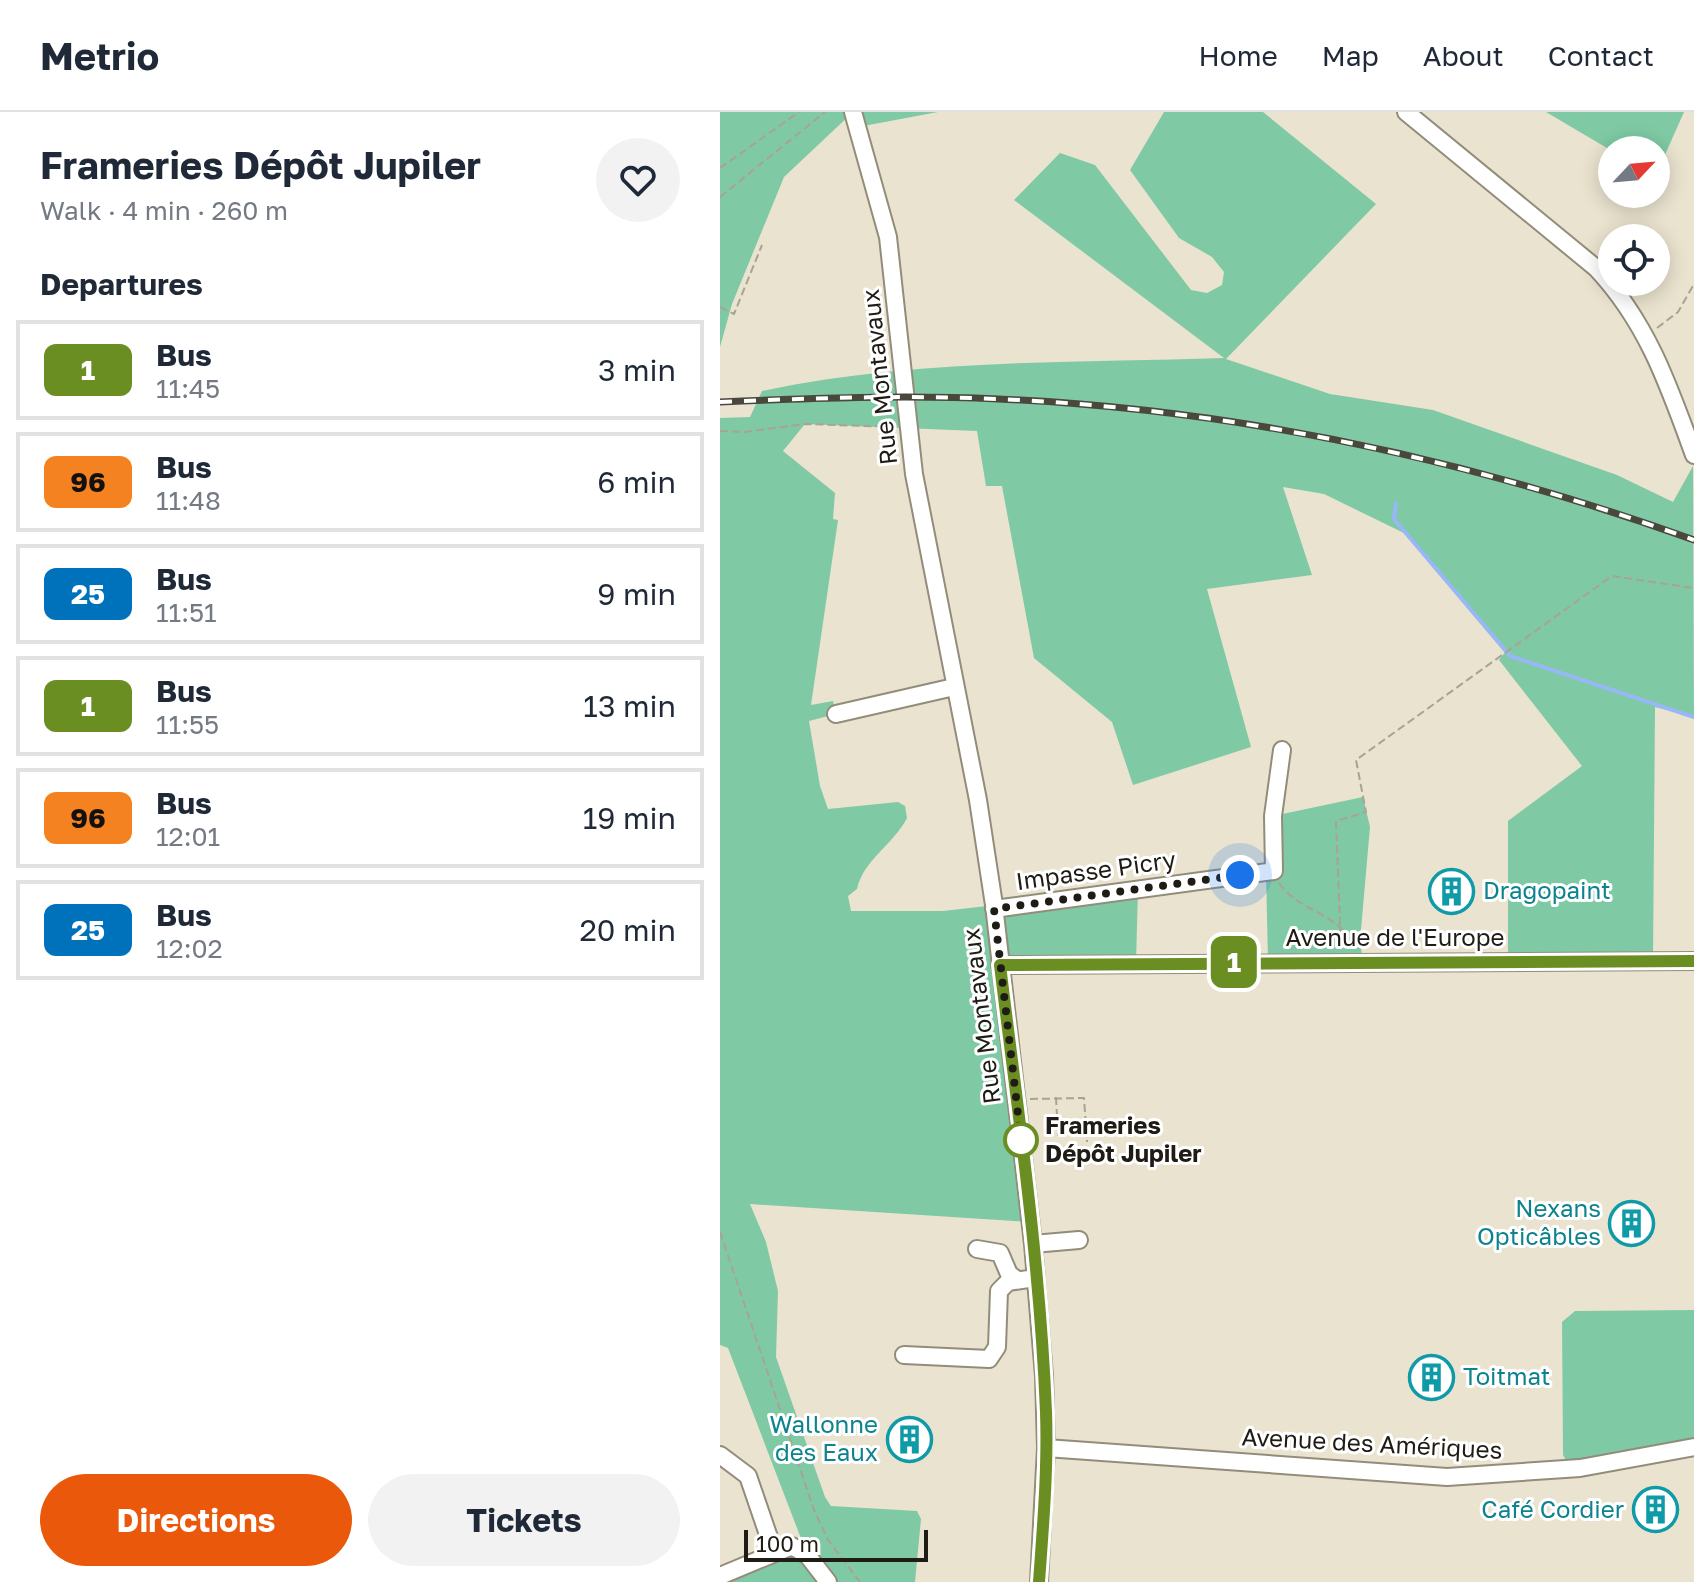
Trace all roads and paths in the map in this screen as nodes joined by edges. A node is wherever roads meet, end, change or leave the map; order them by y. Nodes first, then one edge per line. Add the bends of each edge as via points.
1 (799, 112) edge
2 (825, 112) edge
3 (853, 112) edge
4 (1406, 112) edge
5 (720, 168) edge
6 (720, 197) edge
7 (762, 245) dead end
8 (1694, 284) edge
9 (720, 307) edge
10 (1646, 334) junction
11 (909, 427) junction
12 (720, 431) edge
13 (1694, 455) edge
14 (1694, 588) edge
15 (954, 687) junction
16 (836, 714) dead end
17 (1282, 750) dead end
18 (1274, 871) junction
19 (994, 909) junction
20 (1340, 927) junction
21 (1694, 961) edge
22 (1348, 962) junction
23 (1000, 965) junction
24 (1056, 1097) junction
25 (1016, 1100) junction
26 (1058, 1136) dead end
27 (1087, 1142) dead end
28 (720, 1232) edge
29 (1079, 1240) dead end
30 (1033, 1244) junction
31 (977, 1249) dead end
32 (1035, 1278) junction
33 (1016, 1279) junction
34 (904, 1355) dead end
35 (1694, 1447) edge
36 (1046, 1448) junction
37 (722, 1461) edge
38 (774, 1552) junction
39 (720, 1576) edge
40 (828, 1582) edge
41 (860, 1582) edge
42 (1039, 1582) edge

1 - 5 path
2 - 6 path
3 - 11 street, Rue Montavaux via 888,237
4 - 10 street via 1596,268
7 - 9 path via 734,314
8 - 10 path via 1678,312
10 - 13 street
11 - 12 path via 805,424
11 - 15 street, Rue Montavaux
14 - 20 path via 1612,576 1356,760 1366,812 1336,821
15 - 16 street
15 - 19 street, Rue Montavaux
17 - 18 street via 1273,816
18 - 19 street, Impasse Picry
18 - 20 path via 1282,888
19 - 23 street, Rue Montavaux
20 - 22 path
20 - 22 path via 1352,943
21 - 22 street, Avenue de l'Europe
22 - 23 street, Avenue de l'Europe
23 - 25 street, Rue Montavaux
24 - 25 path
24 - 26 path
24 - 27 path via 1084,1098
25 - 30 street, Rue Montavaux
28 - 41 path via 814,1510 828,1540
29 - 30 street
30 - 32 street, Rue Montavaux
31 - 33 street via 1000,1253
32 - 33 street
32 - 36 street, Rue Montavaux
33 - 34 street via 999,1291 997,1347 989,1359
35 - 36 street, Avenue des Amériques via 1580,1468 1447,1477
36 - 42 street, Rue Montavaux
37 - 38 street via 739,1466 748,1476
38 - 39 street
38 - 40 street via 799,1548

